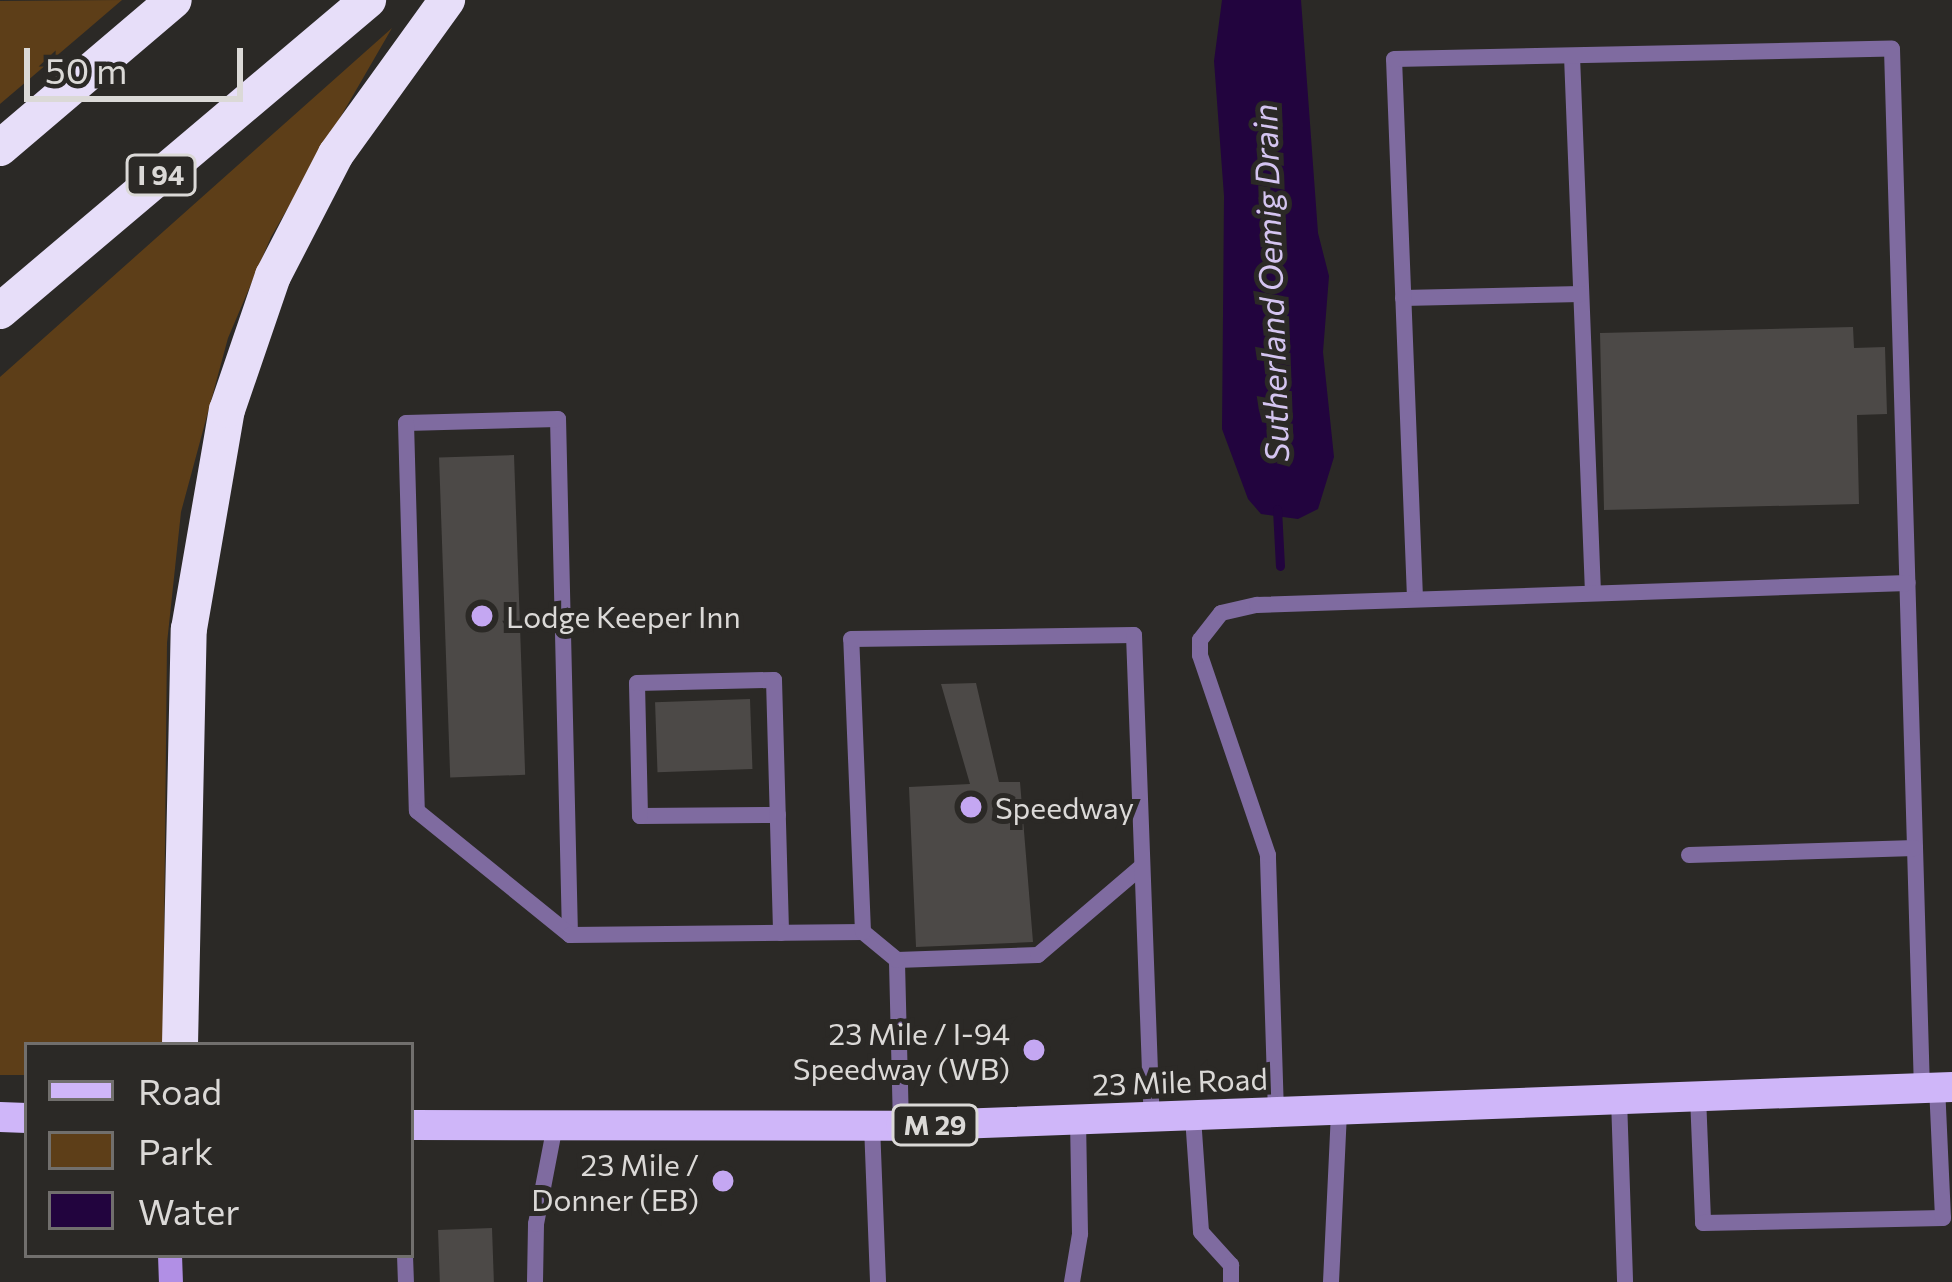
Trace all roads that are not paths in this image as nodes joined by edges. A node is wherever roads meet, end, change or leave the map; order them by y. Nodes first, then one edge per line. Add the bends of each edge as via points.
1 (175, 0) edge
2 (368, 0) edge
3 (447, 0) edge
4 (1571, 56) junction
5 (0, 148) edge
6 (1581, 294) junction
7 (1403, 298) junction
8 (0, 311) edge
9 (1908, 583) junction
10 (1593, 593) junction
11 (1414, 598) junction
12 (778, 815) junction
13 (1915, 848) junction
14 (1689, 855) dead end
15 (1141, 867) junction
16 (863, 932) junction
17 (781, 933) junction
18 (570, 935) junction
19 (896, 960) junction
20 (180, 1042) edge
21 (1937, 1088) edge
22 (1697, 1096) junction
23 (1619, 1099) junction
24 (1339, 1111) junction
25 (1276, 1113) junction
26 (1193, 1117) junction
27 (1153, 1118) junction
28 (1078, 1120) junction
29 (414, 1125) edge
30 (887, 1125) junction
31 (554, 1126) junction
32 (536, 1282) edge
33 (878, 1282) edge
34 (1072, 1282) edge
35 (1232, 1282) edge
36 (1331, 1282) edge
37 (1625, 1282) edge

1 - 5 highway
2 - 8 highway, I 94
3 - 20 highway via 336,154 273,276 227,410 189,629
4 - 6 lane
4 - 7 lane via 1394,59
4 - 9 lane via 1892,49
6 - 7 lane
6 - 10 lane
7 - 11 lane
9 - 10 lane
9 - 13 lane
10 - 11 lane
11 - 25 lane via 1236,608 1220,613 1200,640 1268,855
12 - 12 lane via 774,680 637,683 640,816
12 - 17 lane
13 - 14 lane
13 - 21 lane
15 - 16 lane via 1134,635 851,639
15 - 19 lane via 1038,955
15 - 27 lane
16 - 17 lane
16 - 19 lane
17 - 18 lane
18 - 18 lane via 417,811 406,423 558,419
19 - 30 lane
21 - 22 main road, 23 Mile Road / M 29
21 - 22 lane via 1943,1218 1703,1222
22 - 23 main road, 23 Mile Road / M 29
23 - 24 main road, 23 Mile Road / M 29
23 - 37 lane
24 - 25 main road, 23 Mile Road / M 29
24 - 36 lane
25 - 26 main road, 23 Mile Road / M 29
26 - 27 main road, 23 Mile Road / M 29
26 - 35 lane via 1202,1232 1231,1265
27 - 28 main road, 23 Mile Road / M 29
28 - 30 main road, 23 Mile Road / M 29
28 - 34 lane via 1080,1234
29 - 31 main road, 23 Mile Road / M 29
30 - 31 main road, 23 Mile Road / M 29
30 - 33 lane
31 - 32 lane via 536,1224

